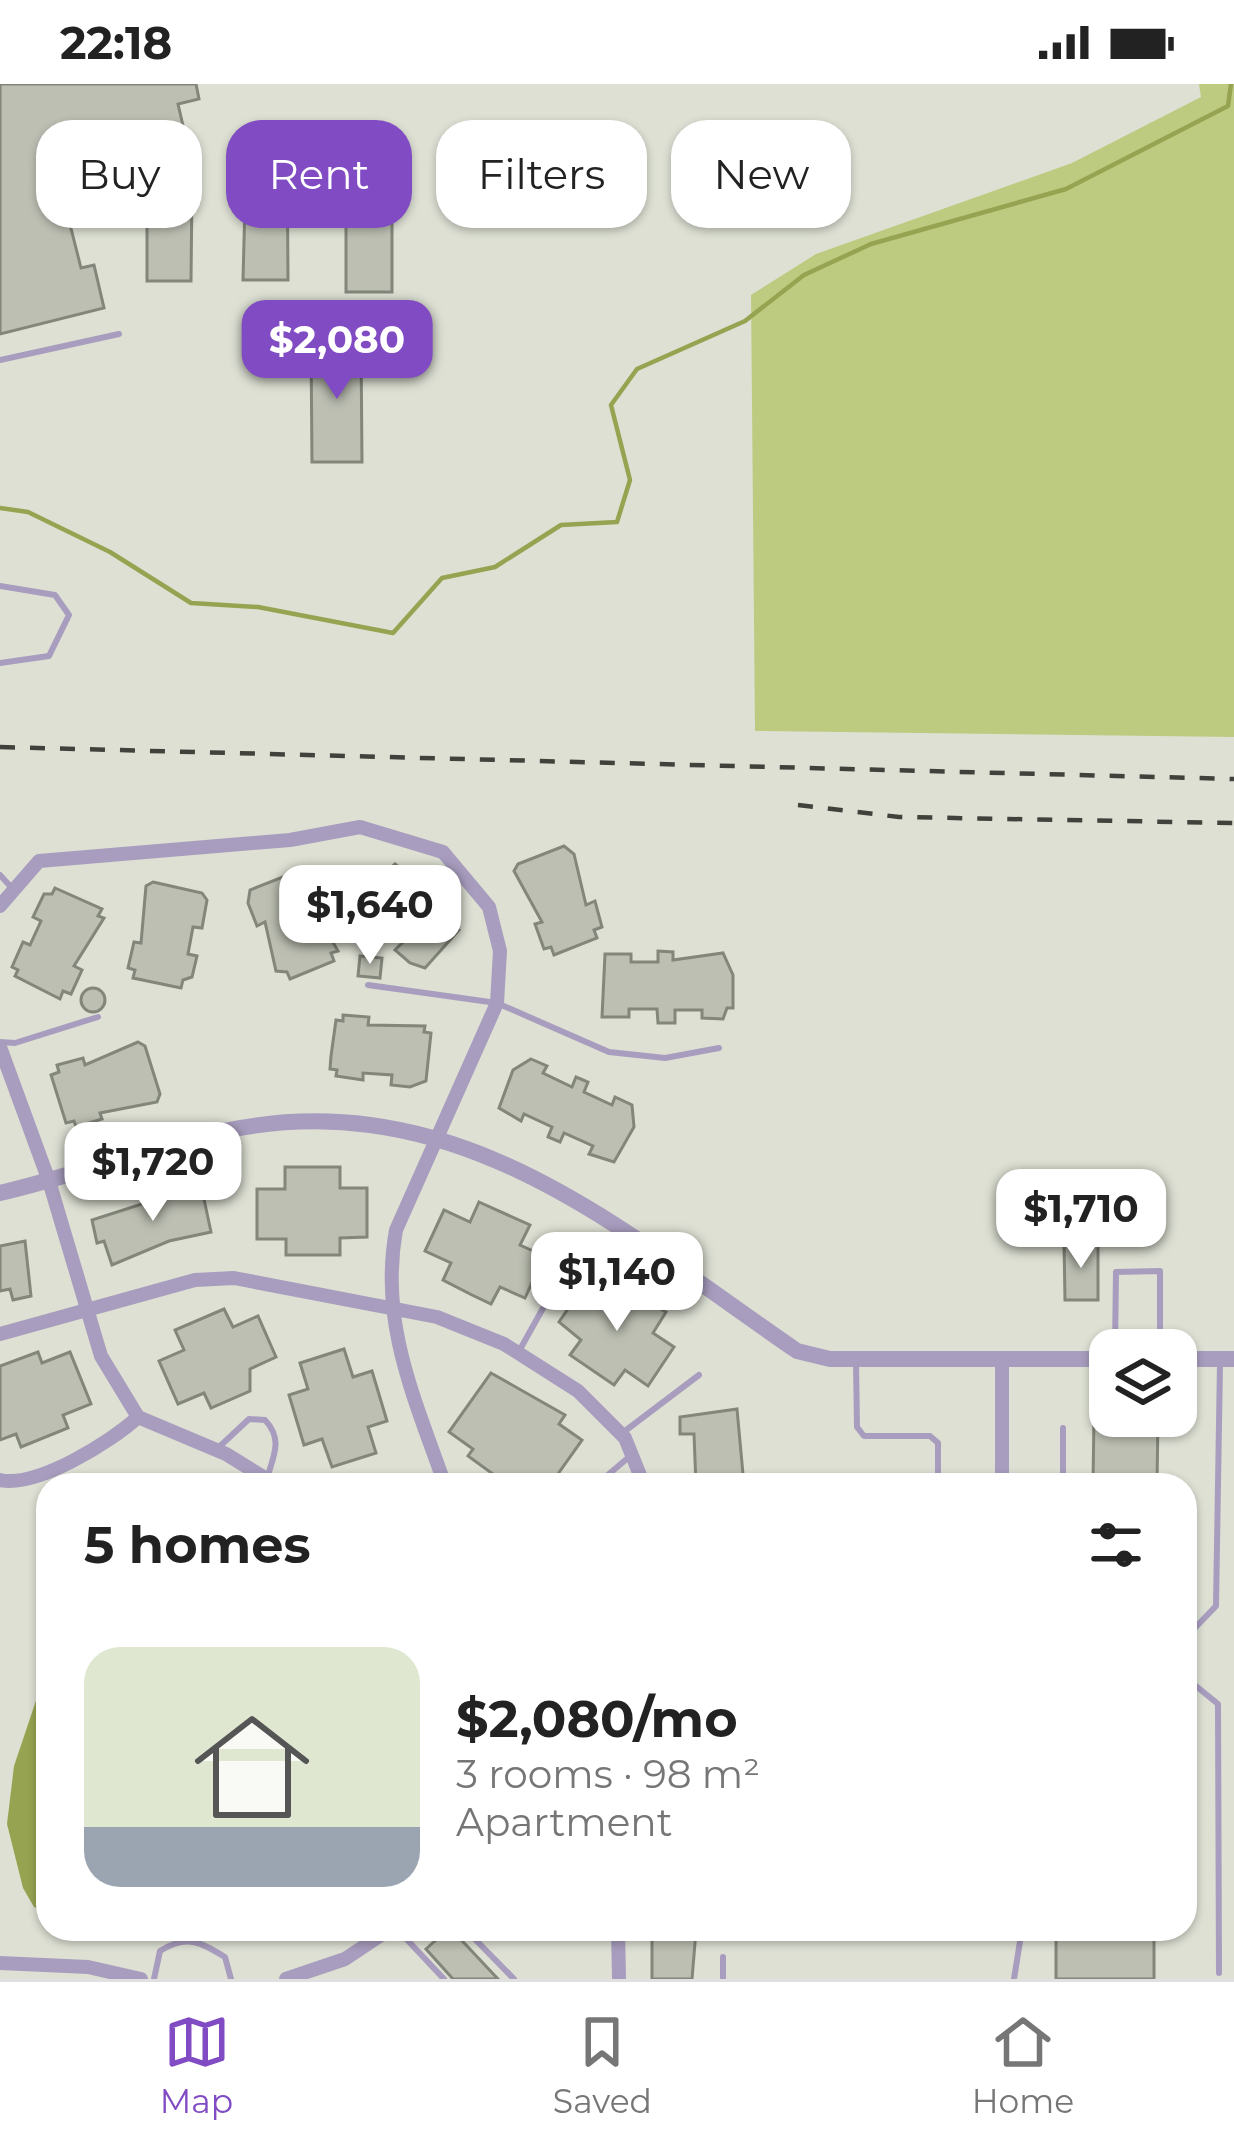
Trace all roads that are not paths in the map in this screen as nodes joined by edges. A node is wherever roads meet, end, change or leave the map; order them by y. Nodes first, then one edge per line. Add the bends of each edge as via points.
1 (119, 334) dead end
2 (0, 360) edge
3 (0, 586) edge
4 (0, 663) edge
5 (0, 875) edge
6 (14, 890) junction
7 (0, 906) edge
8 (368, 986) dead end
9 (497, 1004) junction
10 (98, 1017) dead end
11 (0, 1044) edge
12 (719, 1048) dead end
13 (437, 1139) junction
14 (49, 1181) junction
15 (0, 1193) edge
16 (566, 1267) dead end
17 (390, 1306) junction
18 (87, 1311) junction
19 (1115, 1329) edge
20 (1160, 1329) edge
21 (0, 1334) edge
22 (518, 1353) junction
23 (1002, 1358) junction
24 (856, 1359) junction
25 (1089, 1359) edge
26 (1227, 1359) edge
27 (699, 1375) dead end
28 (138, 1417) junction
29 (1063, 1428) dead end
30 (620, 1434) junction
31 (215, 1450) junction
32 (632, 1455) junction
33 (40, 1473) edge
34 (257, 1473) edge
35 (273, 1473) edge
36 (442, 1473) edge
37 (610, 1473) edge
38 (639, 1473) edge
39 (938, 1473) edge
40 (1002, 1473) edge
41 (1063, 1473) edge
42 (36, 1475) edge
43 (0, 1480) edge
44 (1197, 1626) edge
45 (1197, 1686) edge
46 (175, 1941) edge
47 (199, 1941) edge
48 (373, 1941) edge
49 (405, 1941) edge
50 (477, 1941) edge
51 (618, 1941) edge
52 (1020, 1941) edge
53 (724, 1958) dead end
54 (0, 1963) edge
55 (1219, 1973) dead end
56 (140, 1979) edge
57 (154, 1979) edge
58 (231, 1979) edge
59 (286, 1979) edge
60 (443, 1979) edge
61 (514, 1979) edge
62 (619, 1979) edge
63 (723, 1979) edge
64 (1014, 1979) edge

1 - 2 lane
3 - 4 lane via 55,595 69,615 49,656
5 - 6 lane
6 - 7 street
6 - 9 street via 39,861 360,827 443,852 489,907 500,951
8 - 9 lane
9 - 12 lane via 609,1052 665,1058
9 - 13 street
10 - 11 lane
11 - 14 street
13 - 14 street via 351,1124 229,1130
13 - 17 street via 396,1230
13 - 24 street via 554,1185 797,1351
14 - 15 street
14 - 18 street
16 - 22 lane
17 - 18 street via 234,1278 195,1280
17 - 22 street
17 - 36 street via 394,1342
18 - 21 street
18 - 28 street via 100,1356
19 - 20 lane via 1116,1272 1160,1270
22 - 30 street via 578,1391
23 - 24 street
23 - 25 street
23 - 40 street
24 - 39 lane via 856,1427 864,1436 930,1436 938,1443
26 - 44 lane via 1216,1606
27 - 30 lane
28 - 31 street
28 - 33 street via 77,1459
29 - 41 lane
30 - 32 street
31 - 34 street
31 - 35 lane via 249,1419 265,1420 275,1431
32 - 37 lane
32 - 38 street
42 - 43 street
45 - 55 lane via 1218,1704
46 - 57 lane via 160,1951
47 - 58 lane via 225,1957
48 - 59 street
49 - 60 lane
50 - 61 lane
51 - 62 street
52 - 64 lane
53 - 63 lane
54 - 56 street via 88,1967

